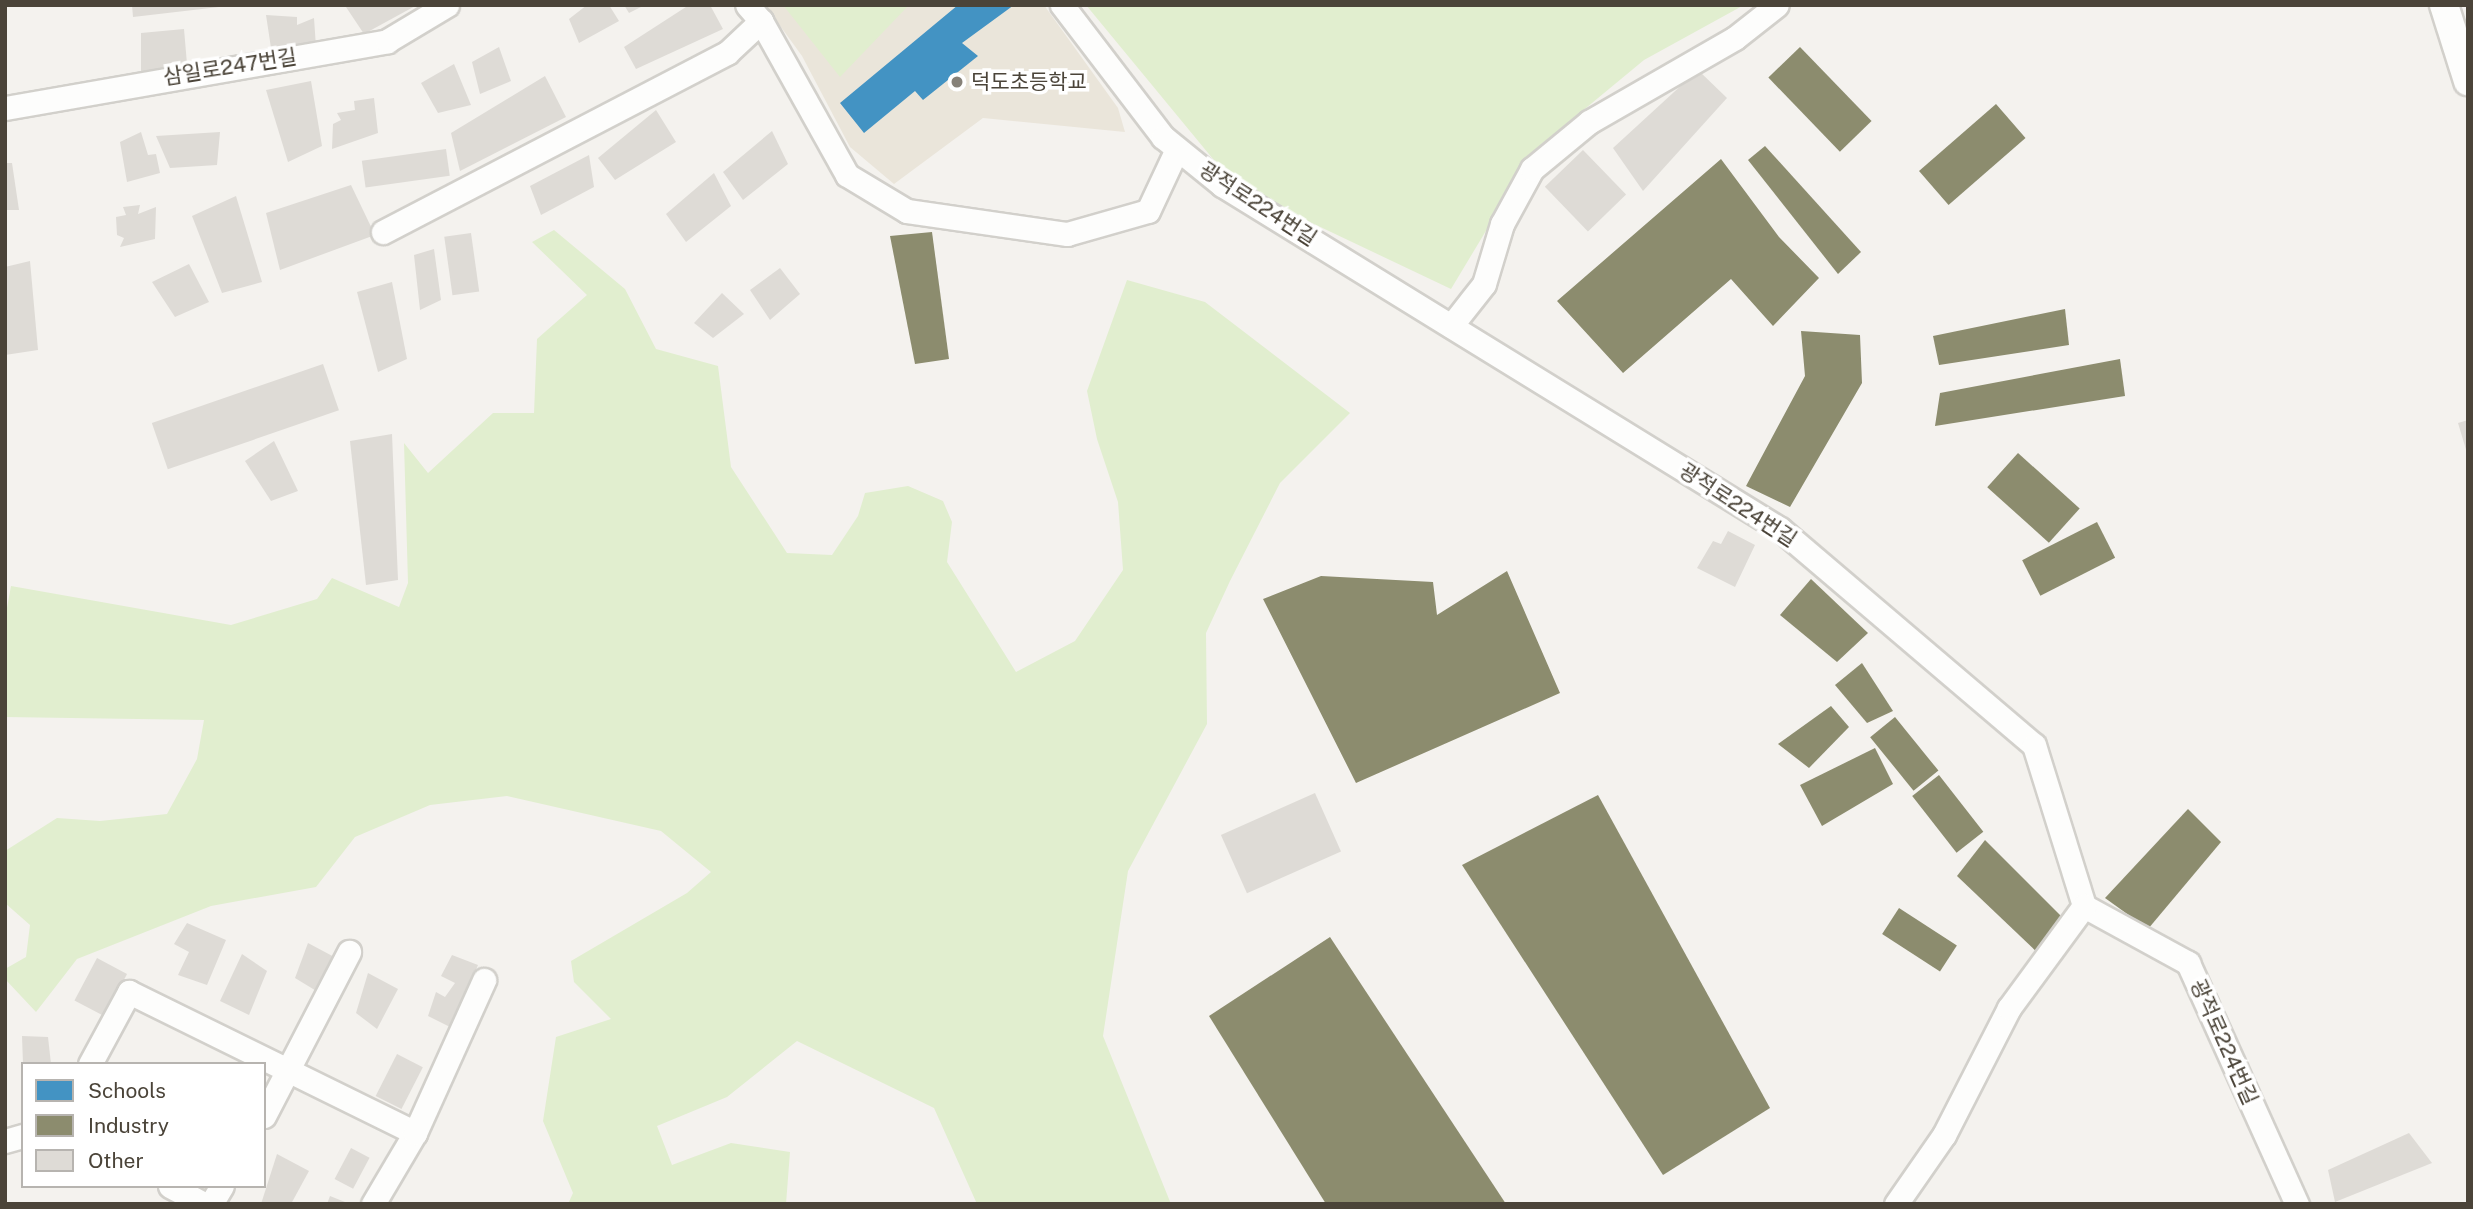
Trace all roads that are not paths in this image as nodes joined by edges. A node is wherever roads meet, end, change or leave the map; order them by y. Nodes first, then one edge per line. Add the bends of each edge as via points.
1 (447, 5) edge
2 (1062, 5) edge
3 (1777, 5) edge
4 (2444, 5) edge
5 (754, 13) edge
6 (2468, 81) edge
7 (5, 108) edge
8 (1177, 149) junction
9 (383, 232) dead end
10 (1451, 326) junction
11 (2084, 906) junction
12 (349, 952) dead end
13 (484, 980) dead end
14 (91, 1062) edge
15 (291, 1072) junction
16 (266, 1113) edge
17 (415, 1133) junction
18 (174, 1188) edge
19 (221, 1188) edge
20 (204, 1204) edge
21 (211, 1204) edge
22 (373, 1204) edge
23 (1896, 1204) edge
24 (2297, 1204) edge

1 - 7 street, 삼일로247번길 via 387,41
2 - 8 street, 광적로224번길
3 - 10 street via 1735,38 1589,122 1532,169 1502,224 1485,284
4 - 6 street
5 - 8 street via 847,175 907,211 1067,234 1148,211
5 - 9 street via 727,53
8 - 10 street, 광적로224번길 via 1222,185
10 - 11 street, 광적로224번길 via 1780,529 2034,745
11 - 23 street via 2009,1008 1944,1135
11 - 24 street, 광적로224번길 via 2189,963
12 - 15 street
13 - 17 street
14 - 15 street via 129,992
15 - 16 street
15 - 17 street
17 - 22 street
18 - 20 street
19 - 21 street

